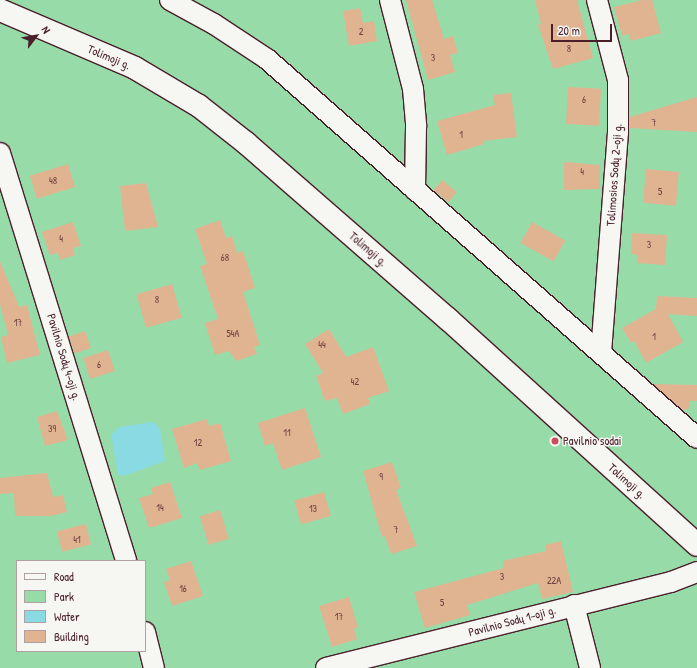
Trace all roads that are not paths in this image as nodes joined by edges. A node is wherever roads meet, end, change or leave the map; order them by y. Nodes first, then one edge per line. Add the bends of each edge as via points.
1 (170, 0) edge
2 (390, 0) edge
3 (597, 0) edge
4 (0, 10) edge
5 (0, 153) edge
6 (415, 190) junction
7 (601, 353) junction
8 (697, 438) edge
9 (697, 544) edge
10 (126, 560) edge
11 (697, 572) edge
12 (574, 605) junction
13 (146, 636) edge
14 (154, 668) edge
15 (326, 668) edge
16 (590, 668) edge

1 - 6 street via 214,24 267,59
2 - 6 street via 413,89
3 - 7 street, Tolimosios Sodų 2-oji g. via 618,80 618,132
4 - 9 street, Tolimoji g. via 135,68 198,106 246,143 431,304
5 - 10 street, Pavilnio Sodų 4-oji g.
6 - 7 street
7 - 8 street
11 - 12 street, Pavilnio Sodų 1-oji g. via 671,582
12 - 15 street, Pavilnio Sodų 1-oji g.
12 - 16 street
13 - 14 street

